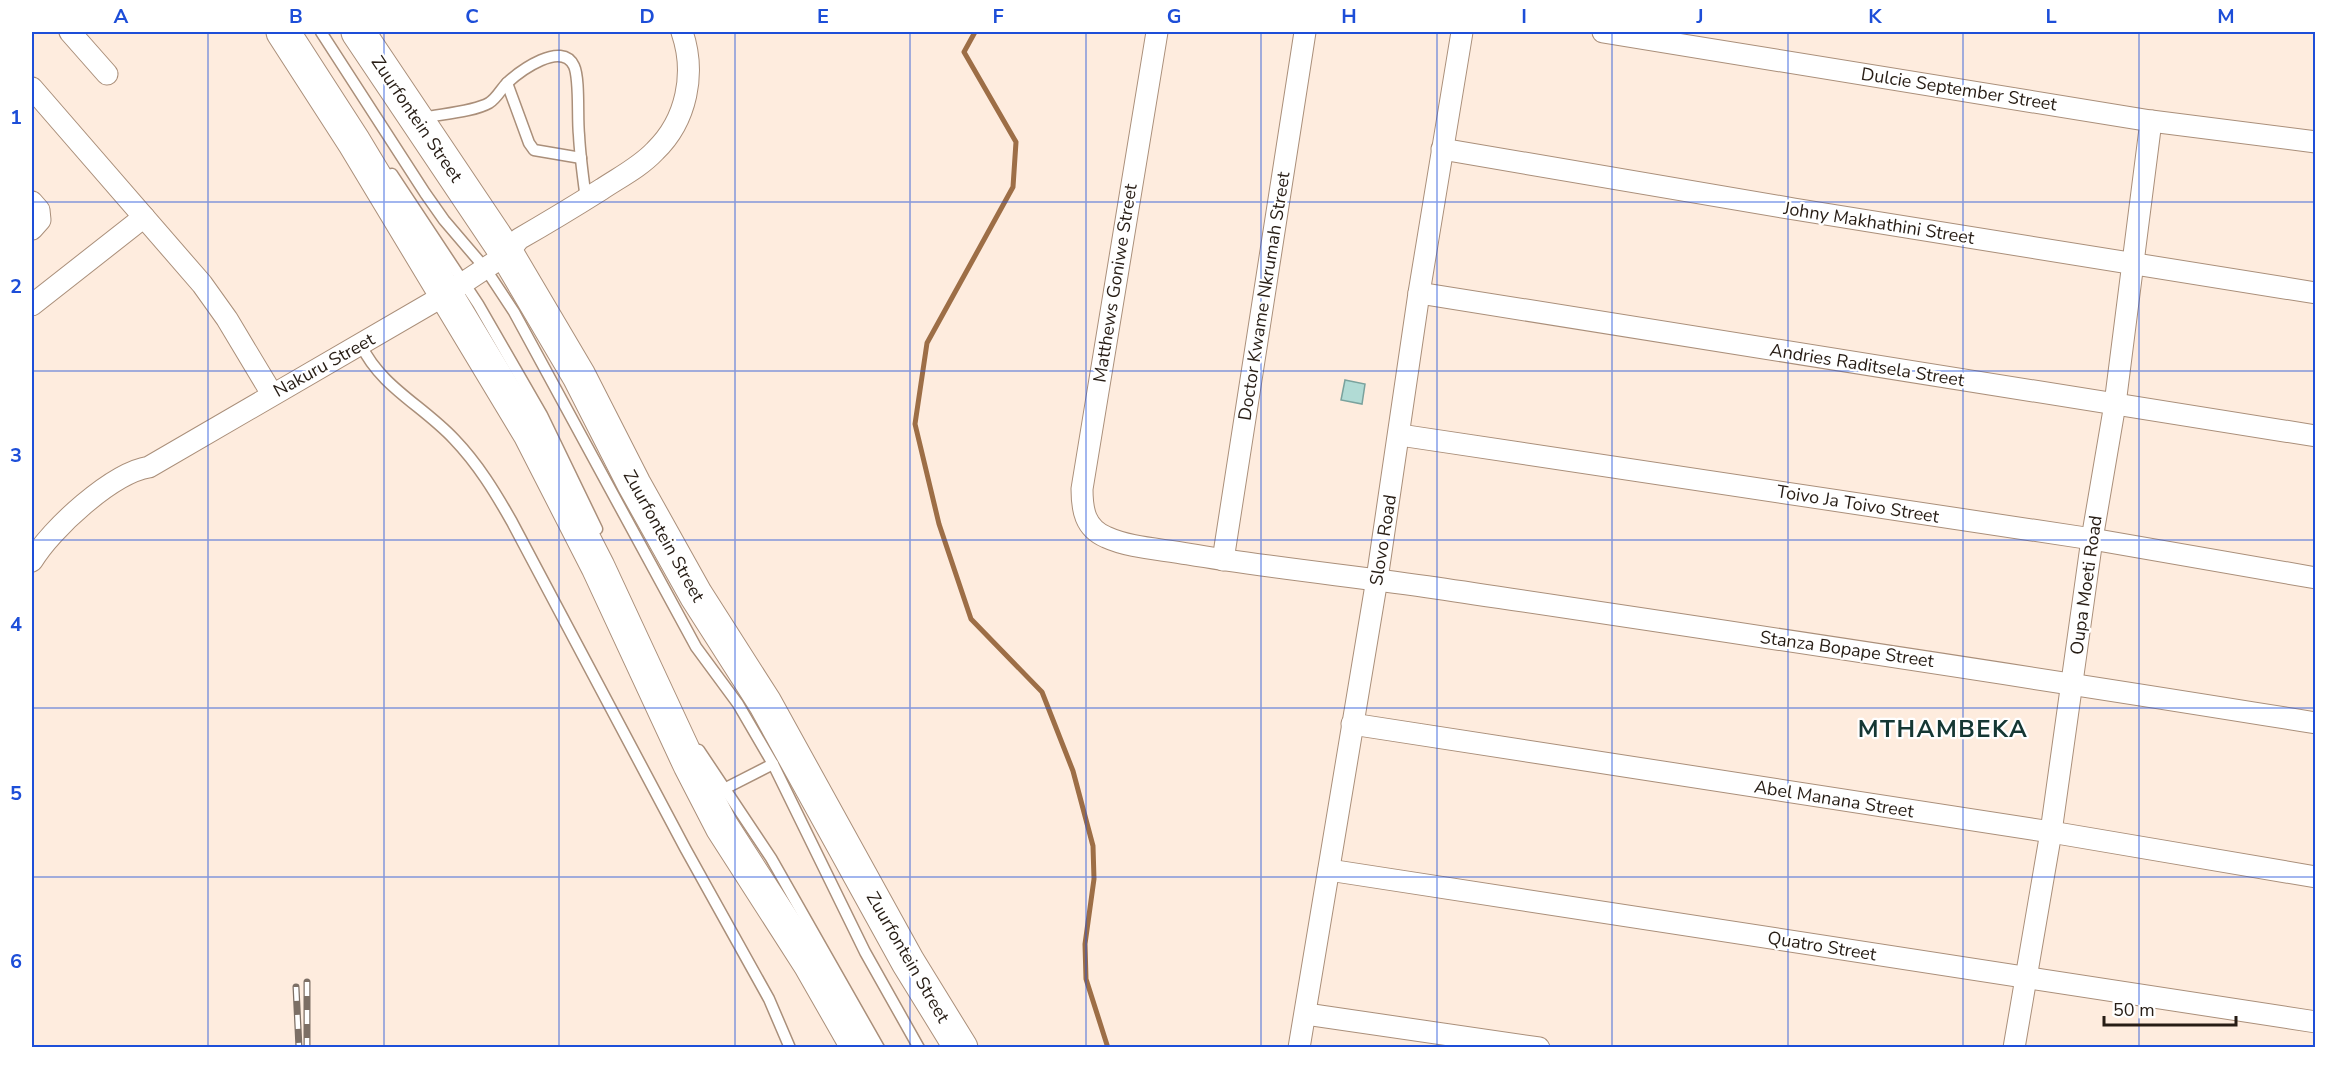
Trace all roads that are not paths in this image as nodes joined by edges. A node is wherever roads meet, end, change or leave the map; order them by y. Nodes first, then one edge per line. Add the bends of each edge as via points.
1 (70, 32) edge
2 (283, 32) edge
3 (321, 32) edge
4 (358, 32) edge
5 (682, 32) edge
6 (1157, 32) edge
7 (1305, 32) edge
8 (1462, 32) edge
9 (1603, 32) edge
10 (106, 74) dead end
11 (507, 83) junction
12 (32, 88) edge
13 (417, 119) junction
14 (2151, 121) junction
15 (2316, 142) edge
16 (1442, 149) junction
17 (581, 158) junction
18 (385, 163) dead end
19 (586, 199) junction
20 (32, 202) edge
21 (144, 217) junction
22 (32, 229) edge
23 (497, 252) junction
24 (2134, 265) junction
25 (451, 283) junction
26 (1419, 293) junction
27 (2316, 293) edge
28 (32, 305) edge
29 (361, 345) junction
30 (268, 389) junction
31 (2115, 404) junction
32 (1400, 435) junction
33 (2316, 436) edge
34 (1095, 532) joint
35 (600, 537) dead end
36 (2092, 539) junction
37 (1223, 560) junction
38 (32, 561) edge
39 (2316, 578) edge
40 (1377, 579) junction
41 (2071, 683) junction
42 (2316, 723) edge
43 (1352, 724) junction
44 (692, 738) dead end
45 (773, 764) junction
46 (726, 788) junction
47 (2051, 832) junction
48 (1329, 870) junction
49 (2316, 877) edge
50 (2025, 977) junction
51 (1306, 1014) junction
52 (2316, 1022) edge
53 (790, 1047) edge
54 (858, 1047) edge
55 (879, 1047) edge
56 (919, 1047) edge
57 (961, 1047) edge
58 (1299, 1047) edge
59 (1539, 1047) edge
60 (2014, 1047) edge

1 - 10 street
2 - 25 main road
3 - 23 lane via 431,202
4 - 13 main road, Zuurfontein Street
5 - 19 street, Nakuru Street via 689,75 687,97 669,136 637,167
6 - 34 street, Matthews Goniwe Street via 1082,489 1085,519
7 - 37 street, Doctor Kwame Nkrumah Street
8 - 16 street, Slovo Road
9 - 14 street, Dulcie September Street
11 - 13 lane via 486,104
11 - 17 lane via 534,150
11 - 17 lane via 543,59 557,55 570,60 576,76
12 - 21 street
13 - 23 main road, Zuurfontein Street
14 - 15 street, Dulcie September Street
14 - 24 street, Oupa Moeti Road
16 - 24 street, Johny Makhathini Street
16 - 26 street, Slovo Road
17 - 19 lane
18 - 25 lane
19 - 23 street, Nakuru Street
20 - 22 street via 39,210 40,220
21 - 28 street
21 - 30 street via 202,284
23 - 25 street, Nakuru Street
23 - 45 lane via 533,344 696,647 738,704
23 - 57 main road, Zuurfontein Street via 579,376 696,595 765,703 908,962
24 - 27 street, Johny Makhathini Street
24 - 31 street, Oupa Moeti Road
25 - 29 street, Nakuru Street
25 - 30 street, Nakuru Street
25 - 35 lane via 542,415
25 - 54 main road via 559,488 722,827
26 - 31 street, Andries Raditsela Street
26 - 32 street, Slovo Road
29 - 30 street, Nakuru Street
29 - 53 lane via 381,377 455,439 485,474 769,999
30 - 38 street, Nakuru Street via 149,467 136,469 89,501
31 - 33 street, Andries Raditsela Street
31 - 36 street, Oupa Moeti Road
32 - 36 street, Toivo Ja Toivo Street
32 - 40 street, Slovo Road
34 - 37 street, Stanza Bopape Street via 1120,542
36 - 39 street, Toivo Ja Toivo Street
36 - 41 street, Oupa Moeti Road
37 - 40 street, Stanza Bopape Street
40 - 41 street, Stanza Bopape Street
40 - 43 street, Slovo Road
41 - 42 street, Stanza Bopape Street
41 - 47 street, Oupa Moeti Road
43 - 47 street, Abel Manana Street
43 - 48 street, Slovo Road
44 - 46 lane
45 - 46 lane
45 - 56 lane via 865,952
46 - 55 lane via 771,858
47 - 49 street, Abel Manana Street
47 - 50 street, Oupa Moeti Road
48 - 50 street, Quatro Street
48 - 51 street, Slovo Road
50 - 52 street, Quatro Street
50 - 60 street, Oupa Moeti Road
51 - 58 street, Slovo Road
51 - 59 street

